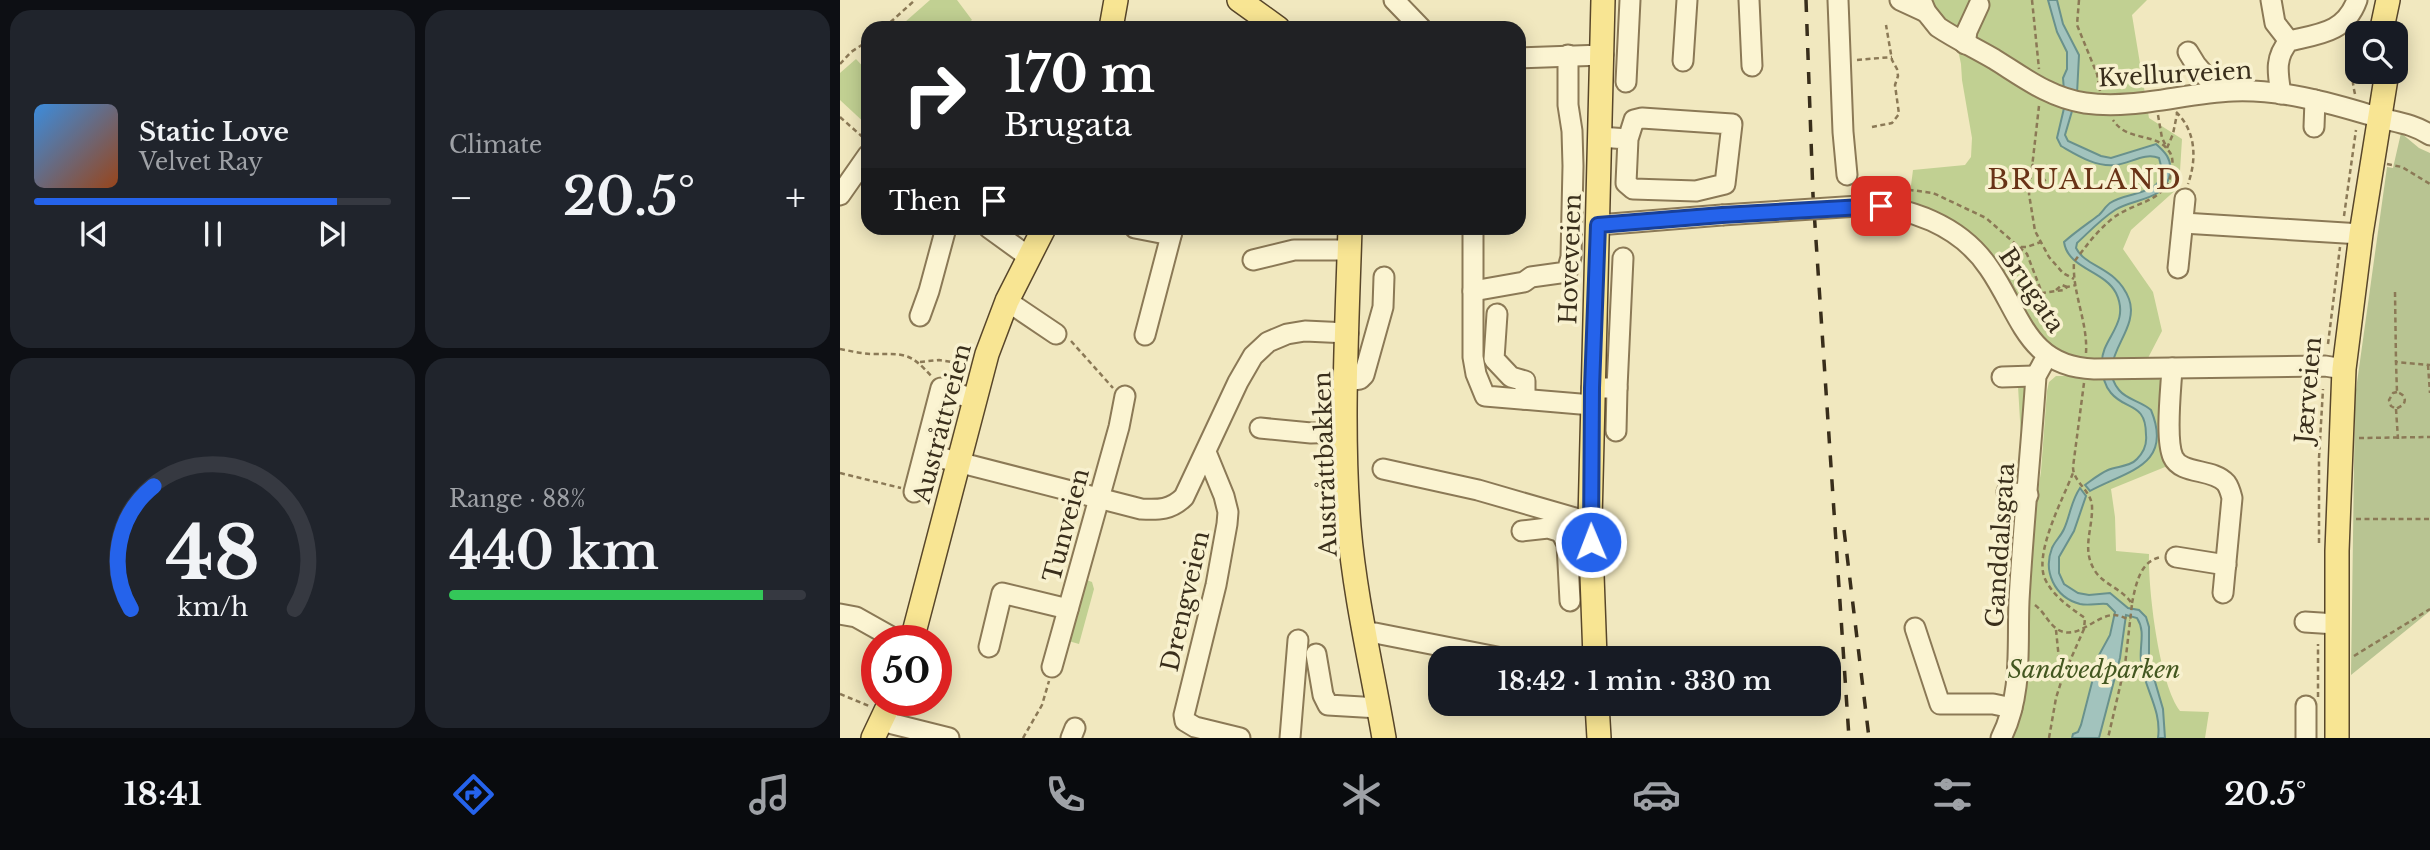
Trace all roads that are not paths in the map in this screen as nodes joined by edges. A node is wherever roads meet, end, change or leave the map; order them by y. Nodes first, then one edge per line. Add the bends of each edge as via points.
1 (1116, 0) edge
2 (1239, 0) edge
3 (1394, 0) edge
4 (1603, 0) edge
5 (1630, 0) edge
6 (1686, 0) edge
7 (1749, 0) edge
8 (1838, 0) edge
9 (1900, 0) edge
10 (2271, 0) edge
11 (2357, 0) edge
12 (2388, 0) edge
13 (2398, 0) edge
14 (1979, 5) dead end
15 (1924, 6) edge
16 (1112, 21) edge
17 (1268, 21) edge
18 (1415, 21) edge
19 (2391, 21) edge
20 (2394, 21) edge
21 (2289, 41) junction
22 (1965, 44) junction
23 (2188, 52) dead end
24 (1568, 55) junction
25 (1602, 55) junction
26 (1526, 58) edge
27 (1683, 61) dead end
28 (1752, 66) dead end
29 (2221, 78) dead end
30 (1626, 82) dead end
31 (2376, 84) edge
32 (2386, 84) edge
33 (2281, 94) junction
34 (2315, 100) junction
35 (2375, 116) junction
36 (2315, 127) dead end
37 (2430, 135) edge
38 (1599, 137) junction
39 (1628, 139) junction
40 (861, 165) edge
41 (1847, 175) dead end
42 (840, 195) edge
43 (2185, 199) road end
44 (1597, 219) junction
45 (2183, 223) junction
46 (2357, 233) junction
47 (944, 235) edge
48 (999, 235) edge
49 (1040, 235) edge
50 (1171, 235) edge
51 (1473, 235) edge
52 (1350, 239) edge
53 (1029, 257) junction
54 (1623, 258) dead end
55 (1253, 260) dead end
56 (2178, 268) dead end
57 (1384, 277) dead end
58 (1473, 291) junction
59 (1007, 302) junction
60 (1497, 314) dead end
61 (920, 316) dead end
62 (1348, 333) junction
63 (1056, 334) road end
64 (1145, 335) dead end
65 (2047, 356) junction
66 (2172, 368) junction
67 (2339, 368) junction
68 (2036, 376) junction
69 (2003, 377) dead end
70 (1346, 381) junction
71 (1617, 388) junction
72 (1125, 396) road end
73 (1592, 397) junction
74 (974, 399) junction
75 (1525, 399) junction
76 (1260, 428) dead end
77 (1616, 431) dead end
78 (1345, 432) junction
79 (1206, 452) junction
80 (924, 456) junction
81 (958, 463) junction
82 (1383, 469) dead end
83 (914, 492) road end
84 (2007, 492) dead end
85 (2028, 495) junction
86 (1098, 499) junction
87 (1590, 520) junction
88 (1563, 524) junction
89 (1522, 531) dead end
90 (2176, 557) road end
91 (2226, 565) junction
92 (2223, 593) dead end
93 (1570, 601) dead end
94 (1068, 609) junction
95 (840, 614) edge
96 (2305, 622) dead end
97 (2336, 624) junction
98 (870, 625) edge
99 (916, 625) edge
100 (1915, 628) dead end
101 (1375, 633) dead end
102 (1298, 640) dead end
103 (1441, 646) edge
104 (1595, 646) edge
105 (989, 647) dead end
106 (1316, 654) dead end
107 (2342, 661) junction
108 (1052, 667) road end
109 (2306, 706) dead end
110 (1379, 708) junction
111 (2012, 708) junction
112 (1596, 716) edge
113 (882, 719) edge
114 (949, 738) edge
115 (1240, 738) edge
116 (1290, 738) edge
117 (1384, 738) edge
118 (1599, 738) edge
119 (2001, 738) edge
120 (2306, 738) edge
121 (2330, 738) edge
122 (2337, 738) edge

1 - 16 main road
2 - 17 main road
3 - 18 street
4 - 25 main road, Hoveveien
5 - 30 street
6 - 27 street
7 - 28 street
8 - 41 street
9 - 15 street, Kvellurveien
10 - 21 street via 2275,23
11 - 21 street via 2338,27
12 - 19 main road
13 - 20 main road
14 - 22 street
15 - 22 street, Kvellurveien via 1938,27
21 - 33 street via 2277,65
22 - 33 street, Kvellurveien via 2040,88 2071,100 2180,104 2235,91
23 - 29 street via 2208,79
24 - 25 street
24 - 26 street
24 - 58 street via 1573,166 1572,257 1567,272
25 - 38 main road, Hoveveien
31 - 35 main road, Jærveien
32 - 35 main road, Jærveien
33 - 34 street, Kvellurveien
34 - 35 street, Kvellurveien
34 - 36 street
35 - 37 street, Kvellurveien via 2418,126
35 - 46 main road, Jærveien
38 - 39 street
38 - 44 main road, Hoveveien
39 - 39 street via 1634,120 1642,118 1732,124 1725,184 1696,191 1633,190 1626,183
40 - 42 street
43 - 45 street
44 - 65 street, Brugata, bridge via 1647,221 1859,206 1908,212 1960,237 1976,251 2024,332
44 - 73 main road, Hoveveien
45 - 46 street
45 - 56 street
46 - 67 main road, Jærveien
47 - 61 street
48 - 53 street
49 - 53 main road, Austråttveien
50 - 64 street
51 - 58 street
52 - 55 street
52 - 62 main road, Austråttbakken
53 - 59 main road, Austråttveien
54 - 71 street
57 - 70 street via 1383,307 1364,375
58 - 75 street via 1473,357 1485,396
59 - 63 street
59 - 74 main road, Austråttveien
60 - 75 street via 1494,359 1511,377 1525,381
62 - 70 main road, Austråttbakken
62 - 79 street via 1305,331 1268,342 1238,382
65 - 66 street, Brugata via 2072,367
65 - 68 street, Ganddalsgata
66 - 67 street, Brugata
66 - 91 street via 2172,455 2176,463 2215,475 2227,484 2232,498
67 - 97 main road, Jærveien via 2329,459 2337,551
68 - 69 street
68 - 85 street, Ganddalsgata
70 - 78 main road, Austråttbakken
71 - 73 street
71 - 77 street
72 - 86 street, Tunveien
73 - 75 street
73 - 87 main road, Hoveveien
74 - 80 street via 941,388
74 - 81 main road, Austråttveien
76 - 78 street
78 - 110 main road, Austråttbakken via 1350,530
79 - 86 street via 1184,497 1168,509 1141,509
79 - 115 street, Drengveien via 1224,496 1227,524 1184,715 1195,727
80 - 81 street
80 - 83 street
81 - 86 street
81 - 99 main road, Austråttveien
82 - 88 street via 1478,490
84 - 85 street
85 - 111 street, Ganddalsgata
86 - 94 street, Tunveien
87 - 88 street
87 - 104 main road, Hoveveien
88 - 89 street
88 - 93 street
90 - 91 street
91 - 92 street
94 - 105 street via 996,591
94 - 108 street, Tunveien
95 - 98 street
96 - 97 street
97 - 107 main road, Jærveien
100 - 111 street via 1940,704
101 - 103 street
102 - 116 street
106 - 110 street via 1328,705
107 - 121 main road, Jærveien
107 - 122 main road, Jærveien
109 - 120 street
110 - 117 main road, Austråttbakken
111 - 119 street, Ganddalsgata
112 - 118 main road
113 - 114 street

